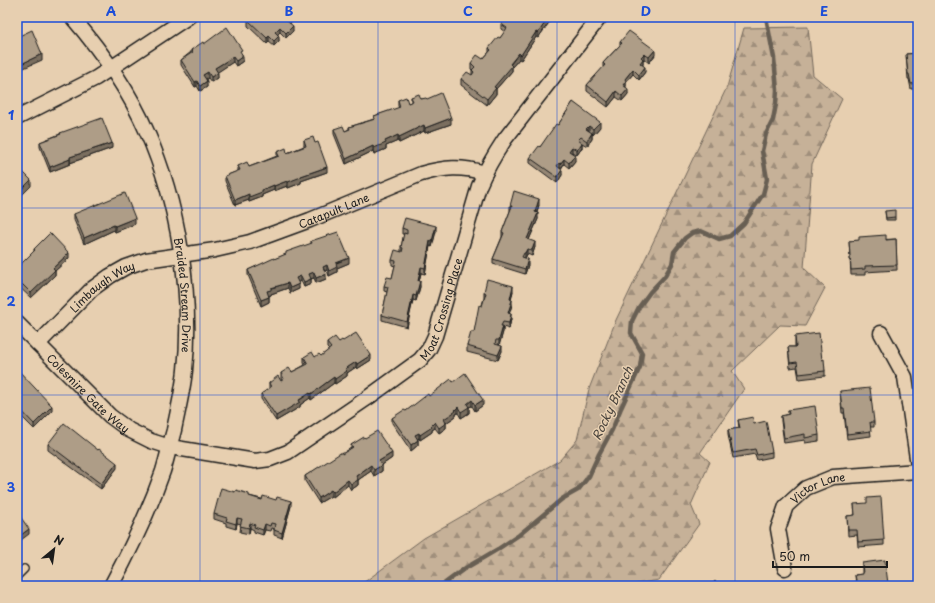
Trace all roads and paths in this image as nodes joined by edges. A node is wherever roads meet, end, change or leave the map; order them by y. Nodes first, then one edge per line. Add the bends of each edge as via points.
1 (72, 17) edge
2 (188, 17) edge
3 (600, 17) edge
4 (111, 67) junction
5 (17, 118) edge
6 (485, 173) junction
7 (181, 255) junction
8 (17, 323) edge
9 (881, 333) dead end
10 (38, 344) junction
11 (170, 447) junction
12 (918, 465) edge
13 (918, 471) edge
14 (785, 568) dead end
15 (24, 569) dead end
16 (17, 576) edge
17 (111, 586) edge

1 - 4 street, Braided Stream Drive
2 - 4 street
3 - 6 street, Moat Crossing Place via 505,139
4 - 5 street via 96,78
4 - 7 street, Braided Stream Drive via 147,132 162,170 173,208
6 - 7 street, Catapult Lane via 471,169 435,170 250,242
6 - 11 street, Moat Crossing Place via 435,336 420,360 288,452 270,459 255,461
7 - 10 street, Limbaugh Way via 146,260 110,276 92,289
7 - 11 street, Braided Stream Drive via 186,293 185,369
8 - 10 street, Colesmire Gate Way
9 - 12 street via 905,377
10 - 11 street, Colesmire Gate Way via 110,416 129,430
11 - 17 street, Braided Stream Drive via 163,472 141,526
13 - 14 street, Victor Lane via 834,477 806,488 786,506 778,529
15 - 16 lane

